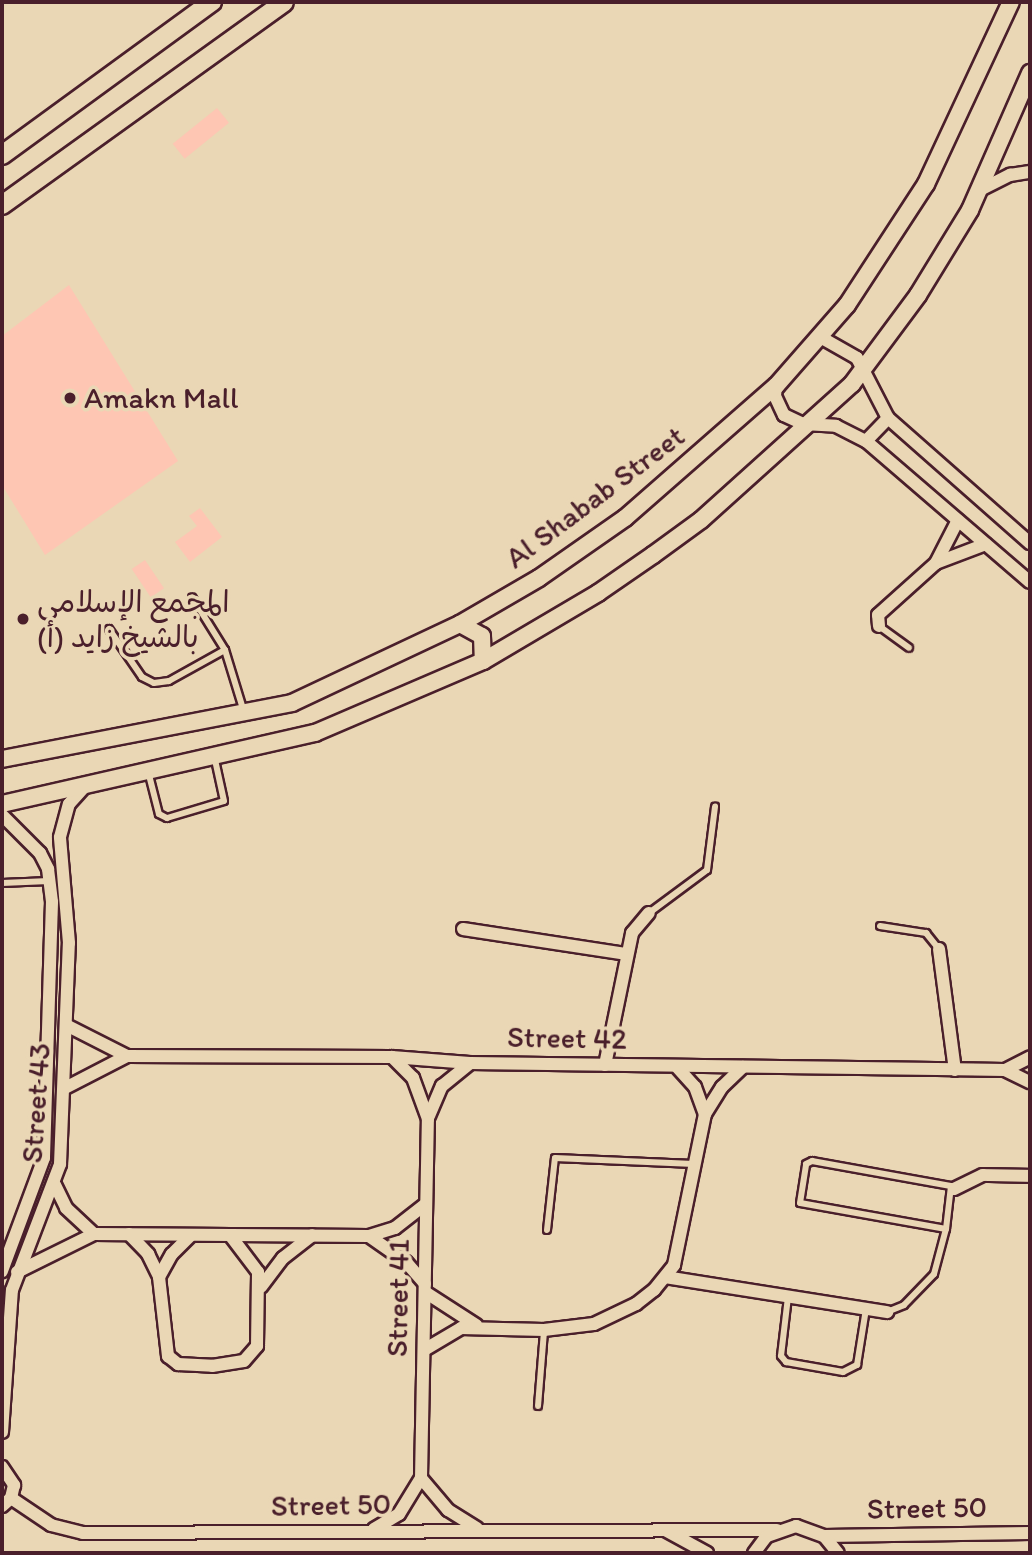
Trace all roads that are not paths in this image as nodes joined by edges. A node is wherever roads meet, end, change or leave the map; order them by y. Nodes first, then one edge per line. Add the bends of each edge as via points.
1 (212, 2) edge
2 (284, 2) edge
3 (1011, 2) edge
4 (1030, 73) edge
5 (1025, 102) edge
6 (2, 155) edge
7 (1030, 172) edge
8 (980, 190) junction
9 (2, 205) edge
10 (822, 338) junction
11 (863, 366) junction
12 (776, 386) junction
13 (888, 418) junction
14 (803, 424) junction
15 (866, 441) junction
16 (958, 520) junction
17 (1030, 543) edge
18 (986, 544) junction
19 (936, 564) junction
20 (1030, 582) edge
21 (192, 597) dead end
22 (460, 624) junction
23 (880, 625) joint
24 (108, 629) dead end
25 (909, 648) dead end
26 (225, 650) junction
27 (483, 661) junction
28 (244, 712) junction
29 (214, 755) junction
30 (2, 759) edge
31 (148, 769) junction
32 (92, 781) junction
33 (2, 804) edge
34 (715, 807) dead end
35 (2, 815) edge
36 (51, 881) junction
37 (2, 883) edge
38 (649, 913) joint
39 (880, 926) dead end
40 (463, 929) dead end
41 (939, 949) joint
42 (627, 954) junction
43 (68, 1026) junction
44 (127, 1056) junction
45 (392, 1057) junction
46 (1030, 1057) edge
47 (470, 1063) junction
48 (605, 1065) junction
49 (676, 1066) junction
50 (743, 1067) junction
51 (955, 1070) junction
52 (1005, 1070) junction
53 (1030, 1082) edge
54 (65, 1088) junction
55 (705, 1114) junction
56 (428, 1119) junction
57 (696, 1164) junction
58 (1030, 1176) edge
59 (55, 1185) junction
60 (954, 1188) junction
61 (426, 1204) junction
62 (946, 1229) junction
63 (547, 1230) dead end
64 (94, 1234) junction
65 (129, 1234) junction
66 (191, 1234) junction
67 (230, 1235) junction
68 (312, 1236) junction
69 (369, 1236) junction
70 (2, 1271) edge
71 (17, 1272) junction
72 (665, 1277) junction
73 (159, 1278) junction
74 (261, 1287) junction
75 (425, 1288) junction
76 (7, 1289) edge
77 (788, 1297) junction
78 (866, 1309) junction
79 (887, 1312) joint
80 (476, 1325) junction
81 (544, 1330) junction
82 (424, 1350) junction
83 (538, 1406) dead end
84 (2, 1432) edge
85 (2, 1467) edge
86 (421, 1478) junction
87 (6, 1502) edge
88 (662, 1528) junction
89 (484, 1530) junction
90 (777, 1530) junction
91 (364, 1531) junction
92 (1030, 1533) edge
93 (824, 1536) junction
94 (707, 1553) edge
95 (754, 1553) edge
96 (838, 1553) edge

1 - 6 main road
2 - 9 main road
3 - 10 street, Al Shabab Street via 926,184
4 - 5 street
5 - 8 street
7 - 8 street via 1010,175
8 - 11 street via 925,285
10 - 11 street via 848,351
10 - 12 street, Al Shabab Street
11 - 13 street
11 - 14 street via 838,400
12 - 14 street via 778,406
12 - 22 street, Al Shabab Street via 625,518 539,578
13 - 15 street
13 - 17 street
14 - 15 street via 836,426
14 - 27 street via 701,520 598,593
15 - 16 street
16 - 18 street
16 - 19 street
18 - 19 street
18 - 20 street
19 - 23 street via 881,611
21 - 26 lane
22 - 27 street via 482,636
22 - 28 street, Al Shabab Street via 292,703
23 - 25 lane
24 - 26 lane via 142,677 154,683 169,681
26 - 28 lane
27 - 29 street via 315,733
28 - 30 street, Al Shabab Street
29 - 31 street
29 - 31 lane via 223,801 167,817 159,814
31 - 32 street
32 - 33 street
32 - 43 street, Street 43 via 69,804 60,837 69,943
34 - 38 lane via 707,870
35 - 36 street, Street 43 via 30,838
36 - 37 lane
36 - 70 street, Street 43 via 44,1158
38 - 42 street via 632,933
39 - 41 lane via 926,933
40 - 42 street
41 - 51 street
42 - 48 street
43 - 44 street, Street 42
43 - 54 street, Street 43
44 - 45 street, Street 42
44 - 54 street, Street 42
45 - 47 street, Street 42
45 - 56 street, Street 41 via 413,1078
46 - 52 street, Street 42
47 - 48 street, Street 42
47 - 56 street, Street 41 via 442,1086
48 - 49 street, Street 42
49 - 50 street, Street 42
49 - 55 street via 695,1087
50 - 51 street, Street 42
50 - 55 street via 722,1087
51 - 52 street, Street 42
52 - 53 street, Street 42
54 - 59 street, Street 43
55 - 57 street
56 - 61 street, Street 41
57 - 63 lane via 555,1158
57 - 72 street via 674,1265
58 - 60 street via 983,1175
59 - 64 street via 66,1208
59 - 71 street, Street 43
60 - 62 lane
60 - 62 lane via 812,1161 806,1164 801,1187 803,1204
61 - 69 street via 395,1228
61 - 75 street, Street 41
62 - 79 lane via 934,1274 904,1305
64 - 65 street
64 - 71 street
65 - 66 street
65 - 73 street via 148,1254
66 - 67 street
66 - 73 street via 172,1254
67 - 68 street
67 - 74 street via 252,1258
68 - 69 street
68 - 74 street via 283,1258
69 - 75 street via 400,1257
71 - 76 street, Street 43
72 - 77 street
72 - 81 street via 615,1316 594,1324
73 - 74 street via 166,1350 178,1364 235,1365 252,1355 257,1346
75 - 80 street
75 - 82 street, Street 41
76 - 84 street, Street 43
77 - 78 street
77 - 78 lane via 780,1356 786,1362 843,1372 857,1366
78 - 79 street
80 - 81 street
80 - 82 street via 447,1332
81 - 83 lane
82 - 86 street, Street 41
85 - 87 street via 13,1479
86 - 89 street via 448,1510
86 - 91 street via 398,1514 382,1527
87 - 91 street, Street 50 via 51,1525 83,1533
88 - 89 street, Street 50
88 - 90 street, Street 50
88 - 94 street
89 - 91 street, Street 50
90 - 93 street, Street 50 via 806,1527
90 - 95 street
92 - 93 street, Street 50
93 - 96 street

